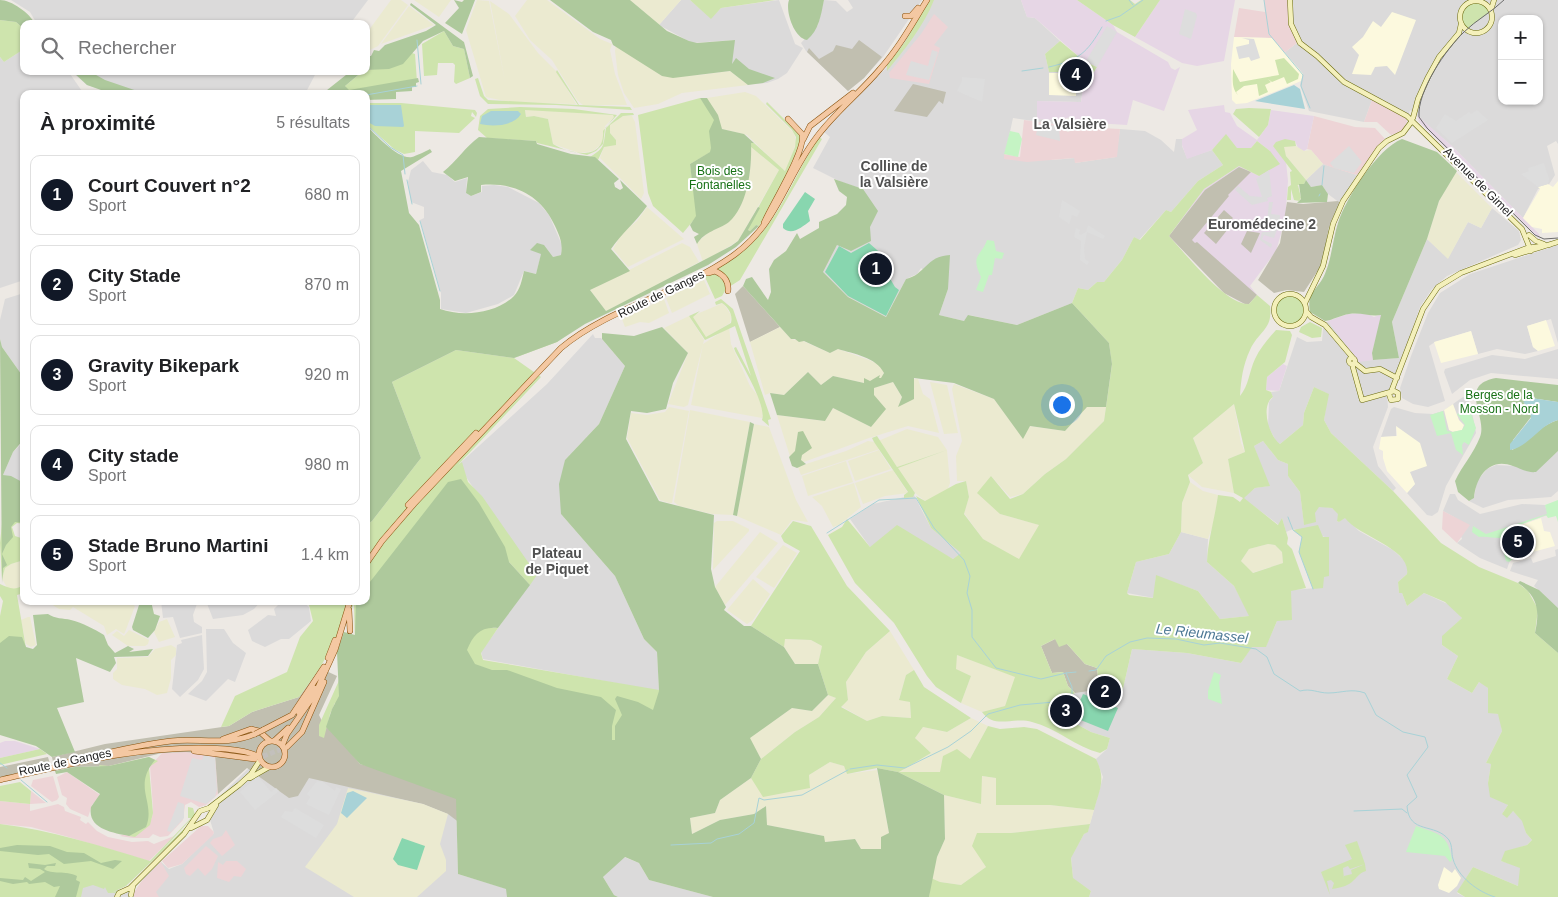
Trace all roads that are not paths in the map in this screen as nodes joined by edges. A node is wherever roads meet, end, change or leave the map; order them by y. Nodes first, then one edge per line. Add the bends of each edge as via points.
1 (925, 0) edge
2 (1291, 0) edge
3 (1492, 0) edge
4 (1484, 2) junction
5 (918, 8) junction
6 (1491, 10) junction
7 (905, 16) dead end
8 (1461, 24) junction
9 (1468, 31) junction
10 (1458, 33) junction
11 (853, 93) junction
12 (1420, 97) junction
13 (1414, 109) junction
14 (1406, 112) junction
15 (1412, 119) junction
16 (810, 126) junction
17 (1417, 126) junction
18 (1408, 130) junction
19 (803, 141) junction
20 (1389, 141) junction
21 (764, 223) junction
22 (1528, 234) junction
23 (1558, 242) edge
24 (1547, 244) junction
25 (1532, 249) junction
26 (1516, 253) junction
27 (1317, 280) junction
28 (728, 291) dead end
29 (659, 295) junction
30 (1298, 296) junction
31 (1305, 303) junction
32 (1306, 311) junction
33 (1302, 321) junction
34 (1416, 329) junction
35 (1352, 361) junction
36 (1397, 378) junction
37 (1398, 392) junction
38 (1390, 393) junction
39 (370, 553) edge
40 (370, 558) edge
41 (347, 605) edge
42 (347, 605) edge
43 (348, 605) edge
44 (350, 631) dead end
45 (335, 650) junction
46 (325, 667) junction
47 (208, 740) junction
48 (272, 741) junction
49 (285, 747) junction
50 (130, 751) junction
51 (258, 759) junction
52 (269, 767) junction
53 (0, 778) edge
54 (204, 810) junction
55 (209, 814) junction
56 (197, 816) junction
57 (202, 821) junction
58 (184, 834) junction
59 (140, 877) junction
60 (124, 891) junction
61 (132, 896) edge
62 (117, 897) edge

1 - 5 main road, Route de Ganges
1 - 29 main road, Route de Ganges via 906,36 886,62 814,140 761,231 722,263
2 - 14 main road via 1300,39 1346,80
2 - 15 main road via 1291,24 1300,43 1344,82
3 - 4 main road
3 - 6 main road
4 - 6 main road
4 - 8 main road via 1465,5 1460,14
5 - 7 main road via 910,16
5 - 11 main road, Route de Ganges via 889,55
6 - 9 main road via 1493,18 1488,28 1480,33
8 - 9 main road
8 - 10 main road
9 - 10 main road
10 - 12 main road via 1436,62
11 - 16 main road
11 - 21 main road, Route de Ganges via 812,139
12 - 13 main road
12 - 15 main road
13 - 14 main road
13 - 15 main road
14 - 15 main road
15 - 17 main road, Avenue de Gimel
15 - 18 main road
15 - 20 main road via 1403,133
15 - 22 main road, Avenue de Gimel
16 - 19 main road
16 - 19 main road via 800,126 788,119 802,134
17 - 18 main road
17 - 22 main road, Avenue de Gimel
18 - 20 main road via 1404,136
19 - 21 main road
20 - 27 main road via 1364,169 1337,213
21 - 39 main road, Route de Ganges via 723,258 583,329 559,345 417,495
22 - 24 main road via 1536,242
22 - 25 main road, Avenue de Gimel
22 - 26 main road
23 - 24 main road
24 - 25 main road
25 - 26 main road
26 - 34 main road via 1461,273 1442,284 1426,303
27 - 30 main road via 1306,294
27 - 31 main road
28 - 29 main road via 726,279 713,271
29 - 40 main road, Route de Ganges via 582,333 561,348 414,504
30 - 31 main road
30 - 33 main road via 1282,295 1275,302 1274,311 1277,320 1286,326
31 - 32 main road
32 - 33 main road
32 - 35 main road via 1325,325
33 - 35 main road via 1310,320 1322,325
34 - 36 main road
34 - 37 main road
35 - 36 main road via 1365,371 1380,369
35 - 38 main road via 1362,400
36 - 38 main road
37 - 38 main road
37 - 38 main road via 1399,398 1394,401 1389,398
41 - 45 main road
42 - 46 main road
43 - 44 main road
45 - 49 main road via 315,694 287,734
45 - 49 main road via 307,724 298,738
46 - 47 main road, bridge via 292,715 236,741
46 - 48 main road via 301,710 287,729
47 - 48 main road via 231,737 253,729
47 - 50 main road via 173,741
48 - 49 main road
48 - 51 main road via 260,746
49 - 52 main road via 283,761 278,766
50 - 51 main road via 190,751
50 - 51 main road via 177,748 234,750 252,753
50 - 53 main road, Route de Ganges
51 - 52 main road
51 - 54 main road via 246,778
52 - 55 main road via 217,804
54 - 55 main road
54 - 56 main road
55 - 57 main road via 208,819
56 - 57 main road
56 - 58 main road
57 - 58 main road
58 - 59 main road
59 - 60 main road
59 - 61 main road via 132,889
60 - 61 main road
60 - 62 main road

